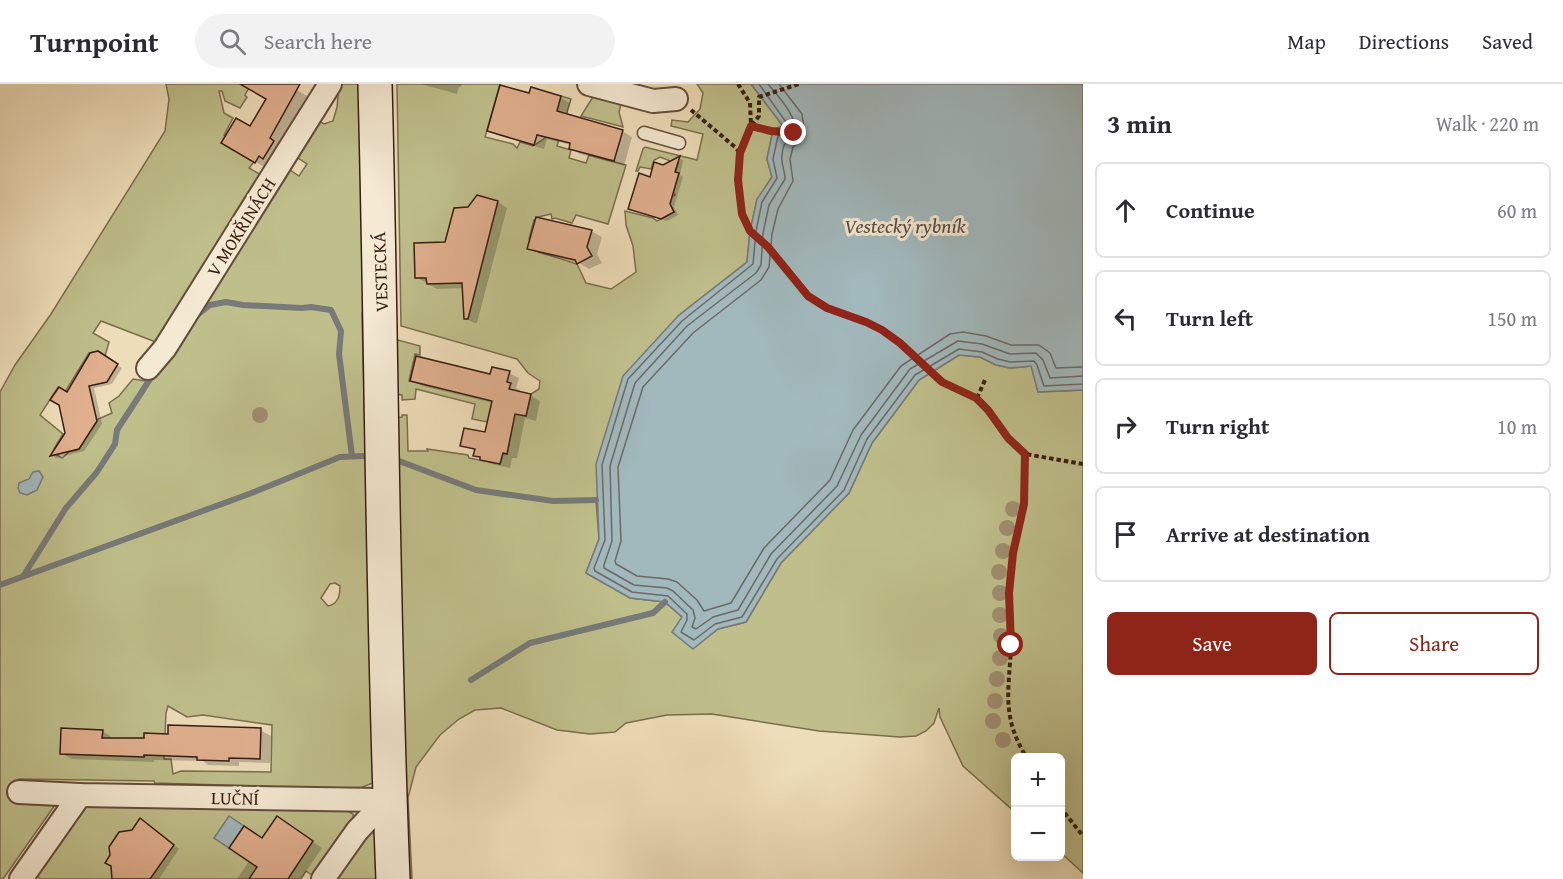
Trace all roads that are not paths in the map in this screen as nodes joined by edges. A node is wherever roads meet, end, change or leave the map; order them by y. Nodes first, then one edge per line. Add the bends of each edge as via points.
1 (330, 84) edge
2 (375, 84) edge
3 (589, 84) edge
4 (676, 99) road end
5 (644, 133) dead end
6 (679, 143) dead end
7 (148, 368) dead end
8 (19, 792) dead end
9 (80, 795) junction
10 (389, 797) junction
11 (21, 879) edge
12 (323, 879) edge
13 (393, 879) edge

1 - 7 street, V MOKŘINÁCH via 165,348
2 - 10 street, VESTECKÁ
3 - 4 street via 653,101
5 - 6 lane
8 - 9 street, LUČNÍ
9 - 10 street, LUČNÍ via 378,800
9 - 11 street
10 - 12 street via 357,831
10 - 13 street, VESTECKÁ

